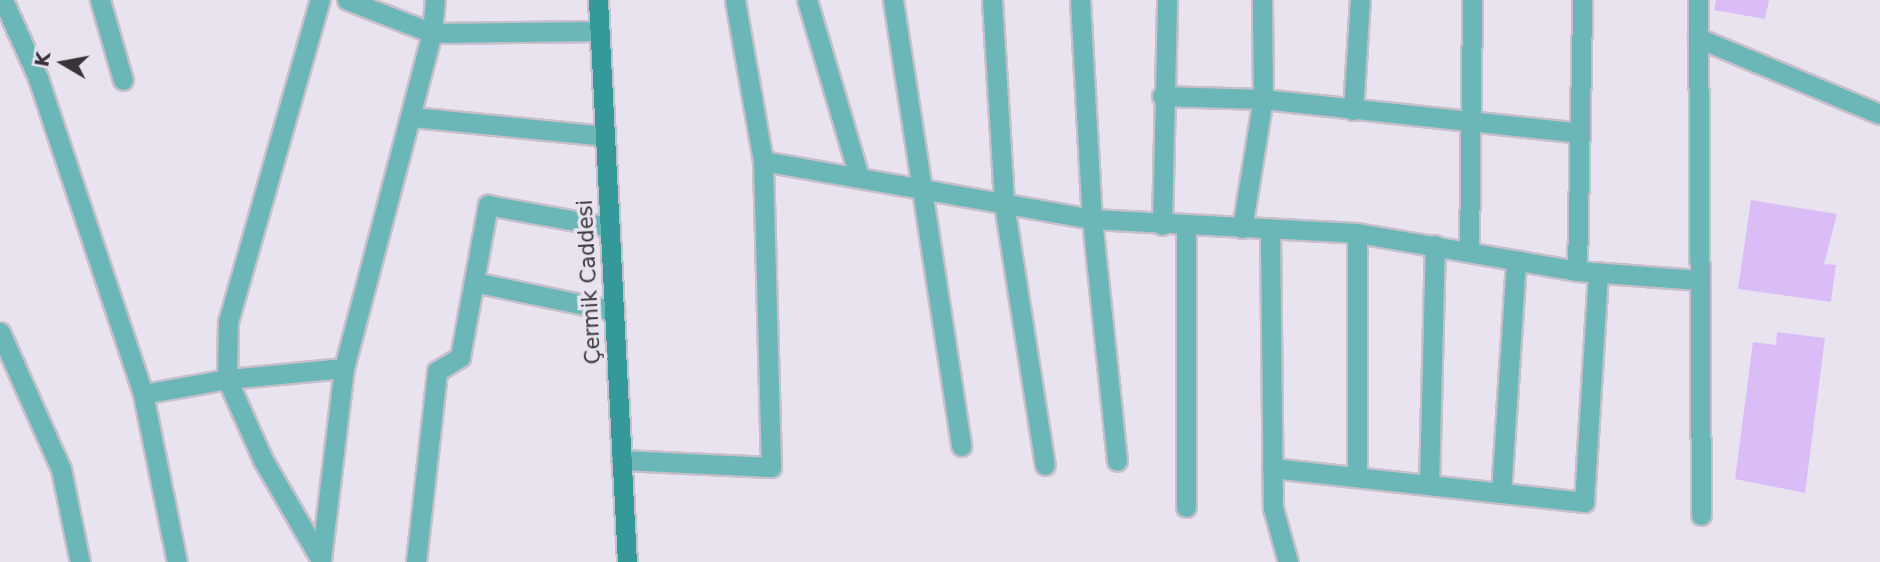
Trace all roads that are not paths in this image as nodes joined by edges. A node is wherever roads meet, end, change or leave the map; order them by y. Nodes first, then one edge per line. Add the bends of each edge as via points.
1 (3, 0) edge
2 (100, 0) edge
3 (320, 0) edge
4 (347, 0) edge
5 (435, 0) edge
6 (598, 0) edge
7 (734, 0) edge
8 (807, 0) edge
9 (893, 0) edge
10 (992, 0) edge
11 (1080, 0) edge
12 (1167, 0) edge
13 (1262, 0) edge
14 (1360, 0) edge
15 (1472, 0) edge
16 (1582, 0) edge
17 (1698, 0) edge
18 (599, 31) junction
19 (432, 33) junction
20 (1698, 38) junction
21 (123, 80) dead end
22 (1162, 96) junction
23 (1263, 99) junction
24 (1353, 110) junction
25 (1880, 114) edge
26 (412, 117) junction
27 (1471, 125) junction
28 (1579, 133) junction
29 (605, 136) junction
30 (763, 161) junction
31 (858, 173) junction
32 (920, 192) junction
33 (1004, 204) junction
34 (1092, 219) junction
35 (1162, 225) junction
36 (1186, 226) junction
37 (609, 227) junction
38 (1242, 228) junction
39 (1270, 230) junction
40 (1357, 233) junction
41 (1435, 245) junction
42 (1469, 252) junction
43 (1516, 260) junction
44 (1577, 271) junction
45 (1598, 272) junction
46 (1699, 280) junction
47 (474, 282) junction
48 (614, 311) junction
49 (0, 332) edge
50 (344, 368) junction
51 (227, 379) junction
52 (143, 394) junction
53 (961, 446) dead end
54 (621, 460) junction
55 (1117, 461) dead end
56 (1045, 464) dead end
57 (1272, 468) junction
58 (1357, 477) junction
59 (1429, 485) junction
60 (1501, 493) junction
61 (1186, 507) dead end
62 (1701, 515) dead end
63 (321, 561) edge
64 (80, 562) edge
65 (177, 562) edge
66 (416, 562) edge
67 (627, 562) edge
68 (1288, 562) edge

1 - 52 street via 38,78
2 - 21 street
3 - 51 street via 228,321
4 - 19 street
5 - 19 street
6 - 18 main road, Çermik Caddesi
7 - 30 street
8 - 31 street
9 - 32 street
10 - 33 street
11 - 34 street
12 - 22 street
13 - 23 street
14 - 24 street
15 - 27 street
16 - 28 street
17 - 20 street
18 - 19 street
18 - 29 main road, Çermik Caddesi
19 - 26 street
20 - 25 street
20 - 46 street
22 - 23 street
22 - 35 street
23 - 24 street
23 - 38 street
24 - 27 street
26 - 29 street
26 - 50 street
27 - 28 street
27 - 42 street
28 - 44 street
29 - 37 main road, Çermik Caddesi
30 - 31 street
30 - 54 street via 771,467
31 - 32 street
32 - 33 street
32 - 53 street
33 - 34 street
33 - 56 street
34 - 35 street
34 - 55 street
35 - 36 street
36 - 38 street
36 - 61 street
37 - 47 street via 488,205
37 - 48 main road, Çermik Caddesi
38 - 39 street
39 - 40 street
39 - 57 street
40 - 41 street
40 - 58 street
41 - 42 street
41 - 59 street
42 - 43 street
43 - 44 street
43 - 60 street
44 - 45 street
45 - 46 street
45 - 60 street via 1584,502
46 - 62 street
47 - 48 street
47 - 66 street via 460,357 437,371
48 - 54 main road, Çermik Caddesi
49 - 64 street via 61,469
50 - 51 street
50 - 63 street
51 - 52 street
51 - 63 street via 263,460
52 - 65 street
54 - 67 main road, Çermik Caddesi
57 - 58 street
57 - 68 street via 1273,508
58 - 59 street
59 - 60 street

